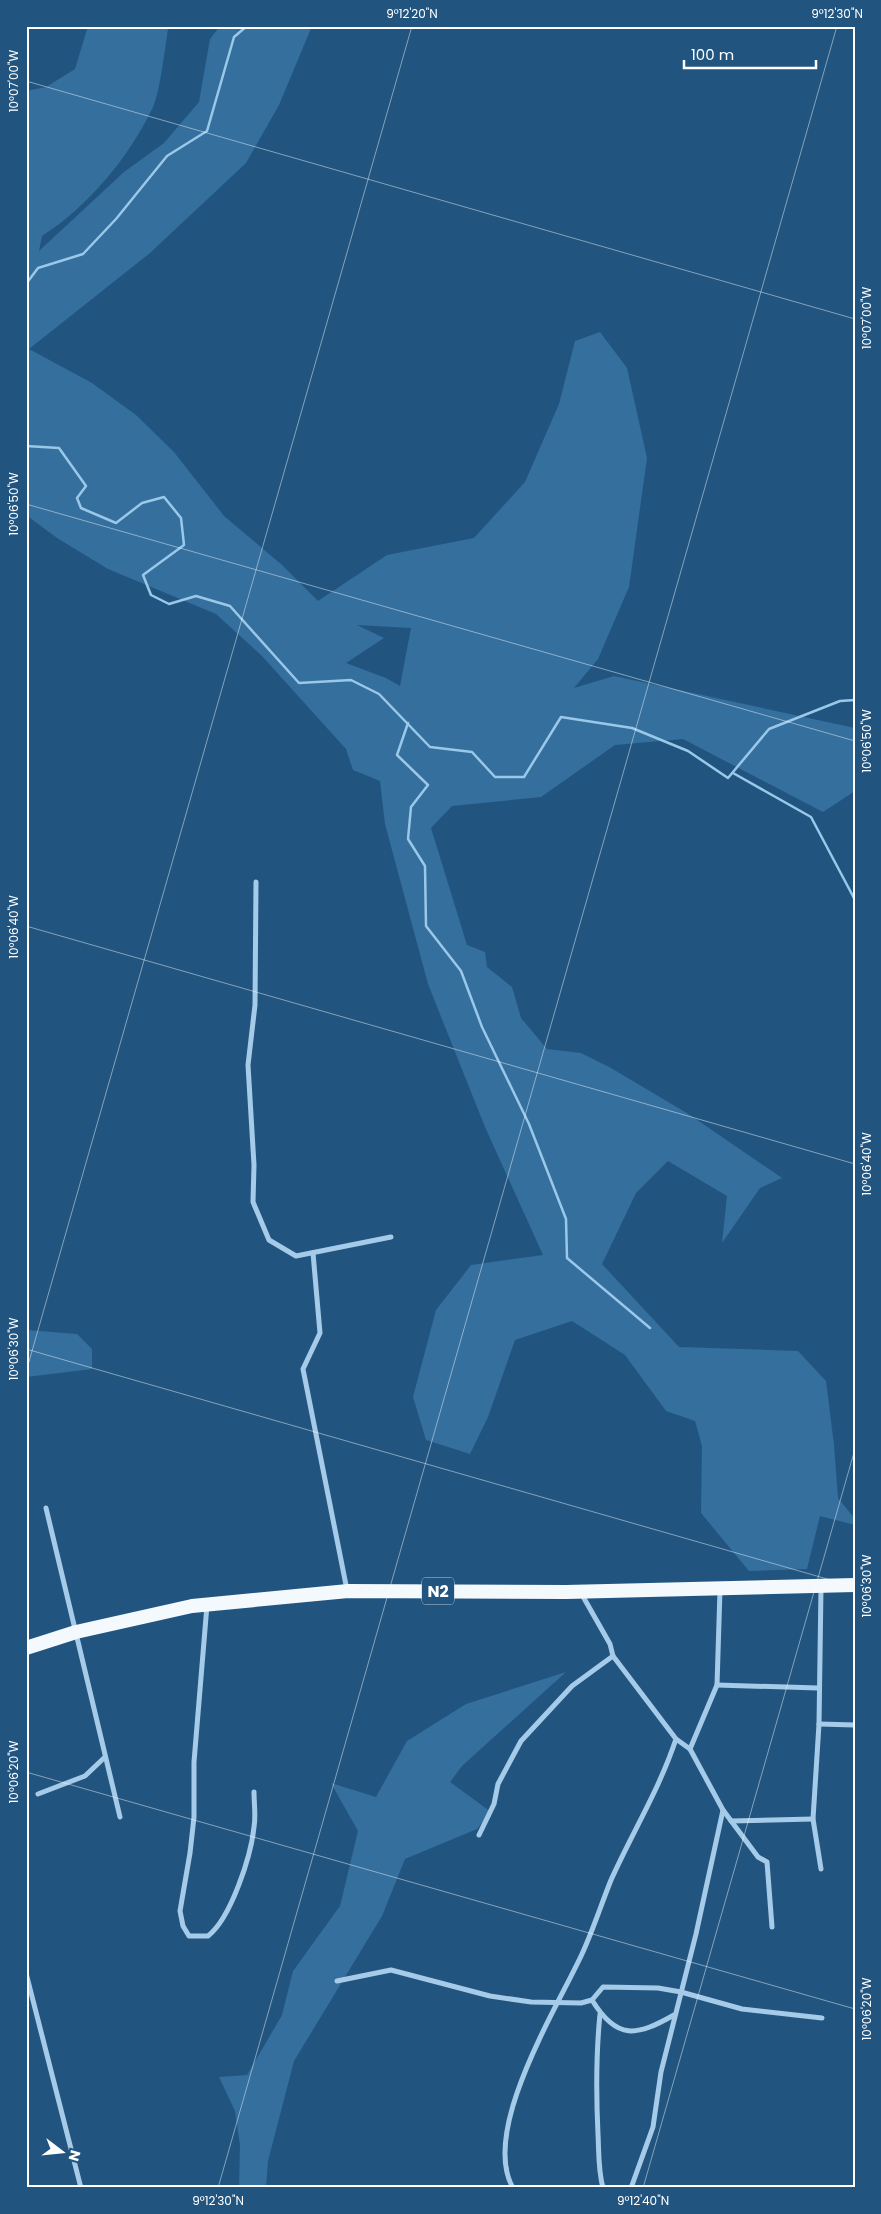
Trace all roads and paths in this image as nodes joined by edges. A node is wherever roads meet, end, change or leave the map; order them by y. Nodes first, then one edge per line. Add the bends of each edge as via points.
1 (256, 882) dead end
2 (392, 1237) dead end
3 (313, 1253) junction
4 (46, 1508) dead end
5 (821, 1585) junction
6 (855, 1585) edge
7 (720, 1587) junction
8 (580, 1590) junction
9 (348, 1591) junction
10 (207, 1604) junction
11 (76, 1632) junction
12 (26, 1648) edge
13 (613, 1656) junction
14 (717, 1685) junction
15 (818, 1688) junction
16 (819, 1724) junction
17 (855, 1725) edge
18 (676, 1739) junction
19 (690, 1749) junction
20 (105, 1757) junction
21 (254, 1792) dead end
22 (38, 1794) dead end
23 (723, 1810) junction
24 (120, 1817) dead end
25 (813, 1819) junction
26 (731, 1821) junction
27 (479, 1834) dead end
28 (821, 1869) dead end
29 (772, 1927) dead end
30 (26, 1973) edge
31 (337, 1981) dead end
32 (681, 1992) junction
33 (592, 2000) junction
34 (557, 2002) junction
35 (600, 2014) junction
36 (674, 2015) junction
37 (822, 2018) dead end
38 (82, 2188) edge
39 (513, 2188) edge
40 (602, 2188) edge
41 (631, 2188) edge

1 - 3 street via 256,1005 248,1065 253,1202 269,1240 296,1256
2 - 3 street
3 - 9 street via 320,1334 303,1369
4 - 11 street
5 - 6 highway, N2
5 - 7 highway, N2
5 - 15 street
7 - 8 highway, N2
7 - 14 street
8 - 9 highway, N2
8 - 13 street via 610,1644
9 - 10 highway, N2
10 - 11 highway, N2
10 - 21 street via 194,1762 194,1817 180,1911 189,1936 208,1936 222,1922 250,1850 255,1825
11 - 12 highway, N2
11 - 20 street
13 - 18 street
13 - 27 street via 572,1686 521,1741 498,1784 494,1804
14 - 15 street
14 - 19 street
15 - 16 street
16 - 17 street
16 - 25 street
18 - 19 street
18 - 34 street via 664,1775 611,1880 597,1920
19 - 23 street
20 - 22 street via 85,1776
20 - 24 street
23 - 26 street
23 - 32 street
25 - 26 street
25 - 28 street
26 - 29 street via 758,1857 767,1862
30 - 38 street
31 - 34 street via 391,1970 490,1996
32 - 33 street via 612,1986 603,1987
32 - 36 street
32 - 37 street via 742,2009
33 - 34 street
33 - 35 street
34 - 39 street via 526,2065 509,2122 505,2146 506,2172
35 - 36 street via 629,2032 648,2029
35 - 40 street via 596,2088
36 - 41 street via 653,2127

